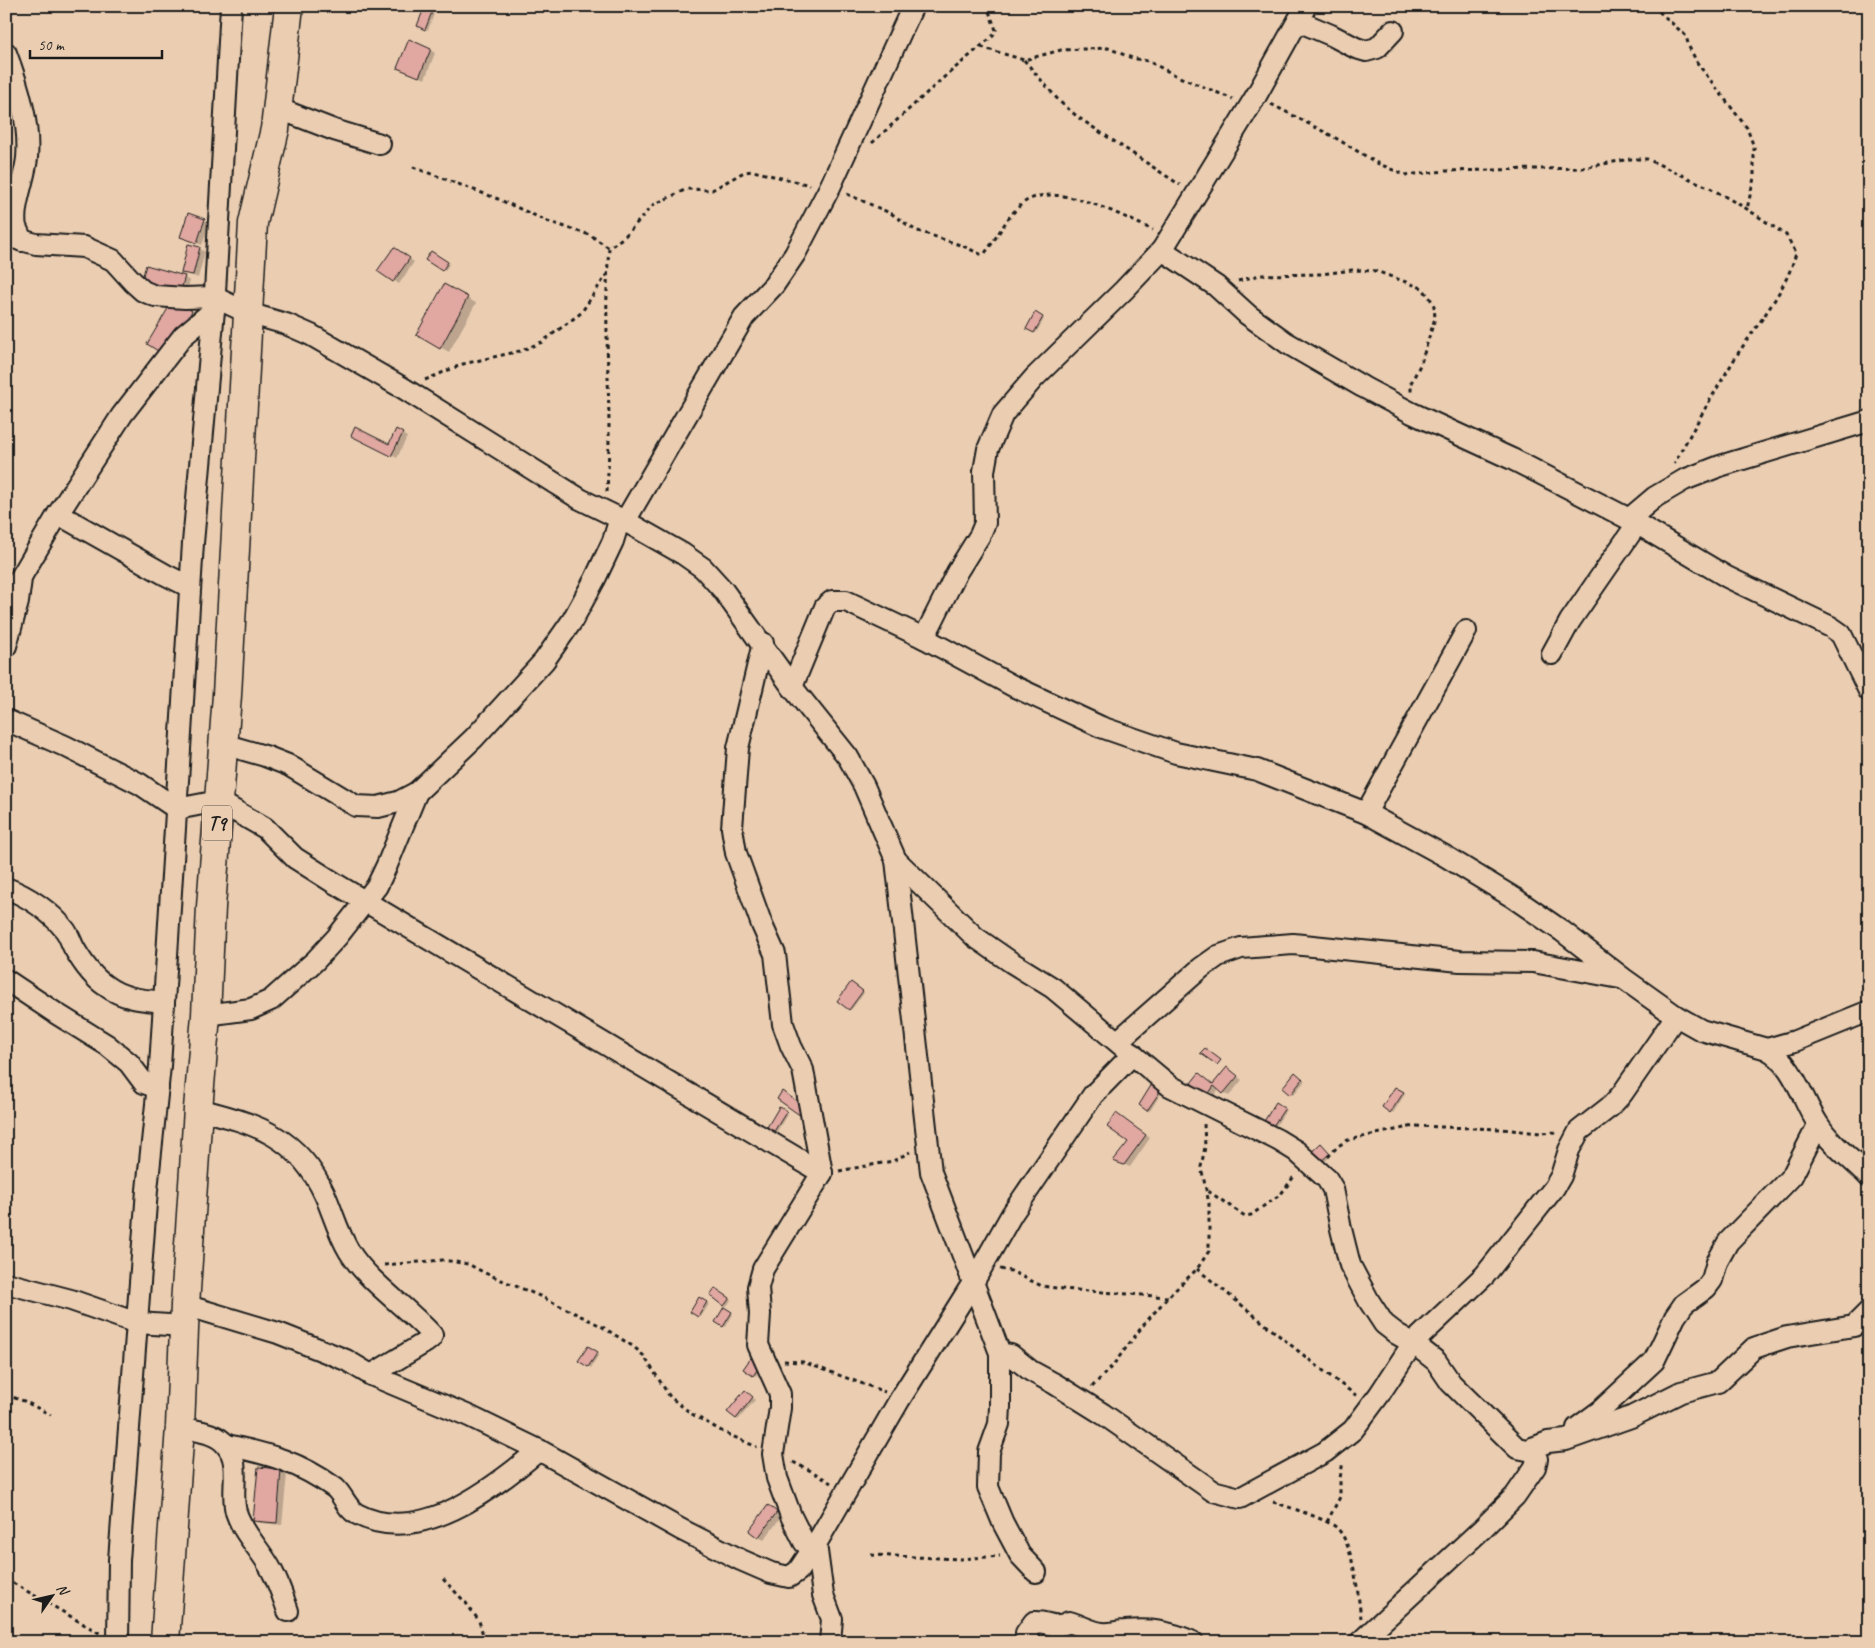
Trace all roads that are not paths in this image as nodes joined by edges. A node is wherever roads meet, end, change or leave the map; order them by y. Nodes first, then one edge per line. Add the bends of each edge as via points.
1 (231, 6) edge
2 (289, 6) edge
3 (913, 6) edge
4 (1302, 14) edge
5 (1393, 31) dead end
6 (6, 52) edge
7 (277, 108) junction
8 (380, 144) dead end
9 (18, 242) edge
10 (1166, 244) junction
11 (214, 304) junction
12 (248, 314) junction
13 (1869, 421) edge
14 (58, 514) junction
15 (617, 517) junction
16 (1633, 522) junction
17 (21, 577) junction
18 (190, 586) junction
19 (6, 596) edge
20 (1466, 631) dead end
21 (924, 638) junction
22 (763, 643) junction
23 (6, 646) edge
24 (1552, 654) dead end
25 (792, 687) junction
26 (1869, 691) edge
27 (6, 720) edge
28 (223, 744) junction
29 (417, 792) junction
30 (218, 801) junction
31 (177, 809) junction
32 (1366, 813) junction
33 (896, 860) junction
34 (6, 888) edge
35 (365, 902) junction
36 (1624, 979) junction
37 (6, 980) edge
38 (164, 1002) junction
39 (1869, 1010) edge
40 (206, 1015) junction
41 (1676, 1016) junction
42 (1118, 1041) junction
43 (1767, 1049) junction
44 (1133, 1054) junction
45 (158, 1088) junction
46 (198, 1109) junction
47 (1818, 1125) junction
48 (822, 1173) junction
49 (1869, 1176) edge
50 (974, 1281) junction
51 (6, 1283) edge
52 (1869, 1311) edge
53 (185, 1315) junction
54 (137, 1323) junction
55 (1413, 1343) junction
56 (1000, 1353) junction
57 (371, 1375) junction
58 (180, 1427) junction
59 (1566, 1440) junction
60 (226, 1445) junction
61 (1533, 1448) junction
62 (539, 1450) junction
63 (816, 1544) junction
64 (1036, 1572) dead end
65 (288, 1611) dead end
66 (112, 1639) edge
67 (1362, 1640) edge
68 (165, 1642) edge
69 (830, 1642) edge
70 (1029, 1642) edge
71 (1193, 1642) edge

1 - 11 street
2 - 7 highway, T9
3 - 15 street via 844,155 824,184 795,254 774,285 744,317
4 - 5 street via 1331,35 1366,51 1377,48
4 - 10 street
6 - 9 street via 25,125 27,156 16,215
7 - 8 street
7 - 12 highway, T9 via 253,223
9 - 11 street via 84,247 113,260 143,291 155,296
10 - 16 street via 1248,315 1287,343 1412,413 1512,459
10 - 21 street via 1034,378 1003,414 993,434 984,471 984,523 980,535 957,572
11 - 12 street
11 - 14 street via 183,336 122,415
11 - 18 street
12 - 15 street via 286,324 311,335 403,388 580,499
12 - 28 highway, T9
13 - 16 street via 1684,480 1655,497
14 - 17 street
14 - 18 street
15 - 22 street via 702,568
15 - 29 street via 613,541 596,579 544,660 474,738
16 - 24 street
16 - 26 street via 1727,577 1836,630
17 - 19 street
17 - 23 street
18 - 31 street
20 - 32 street
21 - 25 street via 846,601 832,601 825,608
21 - 32 street via 1013,686 1100,727 1176,753 1257,770
22 - 25 street
22 - 48 street via 738,748 732,828 736,853 775,954 783,1024 804,1070
25 - 33 street via 848,757
27 - 31 street via 140,784
28 - 29 street via 288,765 356,806 378,807 398,802
28 - 30 highway, T9
29 - 35 street via 387,865
30 - 31 street
30 - 35 street via 265,828 295,858
30 - 40 highway, T9
31 - 38 street
32 - 36 street via 1514,898
33 - 42 street via 975,937 1053,988
33 - 50 street via 931,1172
34 - 38 street via 34,903 66,931 86,968 106,986 133,999
35 - 40 street via 315,961 271,1000 251,1009
35 - 48 street
36 - 41 street
36 - 42 street via 1532,962 1460,961 1294,944 1241,948 1218,956 1201,968
37 - 45 street via 107,1045 129,1063 144,1083
38 - 45 street
39 - 43 street via 1795,1041
40 - 46 highway, T9
41 - 43 street via 1701,1030
41 - 55 street via 1622,1094 1579,1131 1554,1188 1485,1275
42 - 44 street
43 - 47 street via 1782,1061 1797,1083
44 - 50 street via 1093,1095 1070,1127 1012,1214
44 - 55 street via 1170,1086 1278,1140 1296,1151 1327,1179 1333,1189 1350,1265 1369,1301 1390,1330
45 - 54 street via 146,1190
46 - 53 highway, T9
46 - 57 street via 253,1125 292,1147 307,1164 345,1244 361,1267 432,1335 426,1342
47 - 49 street via 1842,1153
47 - 59 street via 1792,1176 1728,1242 1716,1262 1712,1280 1679,1311 1654,1361
48 - 63 street via 763,1269 758,1287 758,1346 780,1394 773,1454 777,1478 804,1542
50 - 56 street
50 - 63 street via 900,1398
51 - 54 street via 71,1300
52 - 59 street via 1854,1326 1787,1338 1754,1348 1718,1382 1681,1392 1631,1417
53 - 54 street
53 - 57 street via 278,1333 346,1360
53 - 58 highway, T9
54 - 66 street
55 - 56 street via 1353,1430 1325,1452 1240,1498 1213,1491 1171,1460 1031,1371 1012,1355
55 - 61 street via 1436,1361 1451,1383 1512,1444 1522,1450
56 - 64 street via 999,1424 989,1452 988,1487 1020,1555
57 - 62 street via 469,1416
58 - 60 street via 215,1436
58 - 68 highway, T9
59 - 61 street
60 - 62 street via 296,1464 338,1490 354,1513 394,1525 429,1519 478,1496 506,1479
60 - 65 street via 234,1462 236,1513 272,1570
61 - 67 street via 1537,1458 1534,1467 1514,1496
62 - 63 street via 680,1529 771,1573 789,1577 798,1571
63 - 69 street via 823,1594 832,1619
70 - 71 street via 1026,1633 1034,1622 1051,1626 1069,1622 1106,1634 1148,1630 1172,1633

